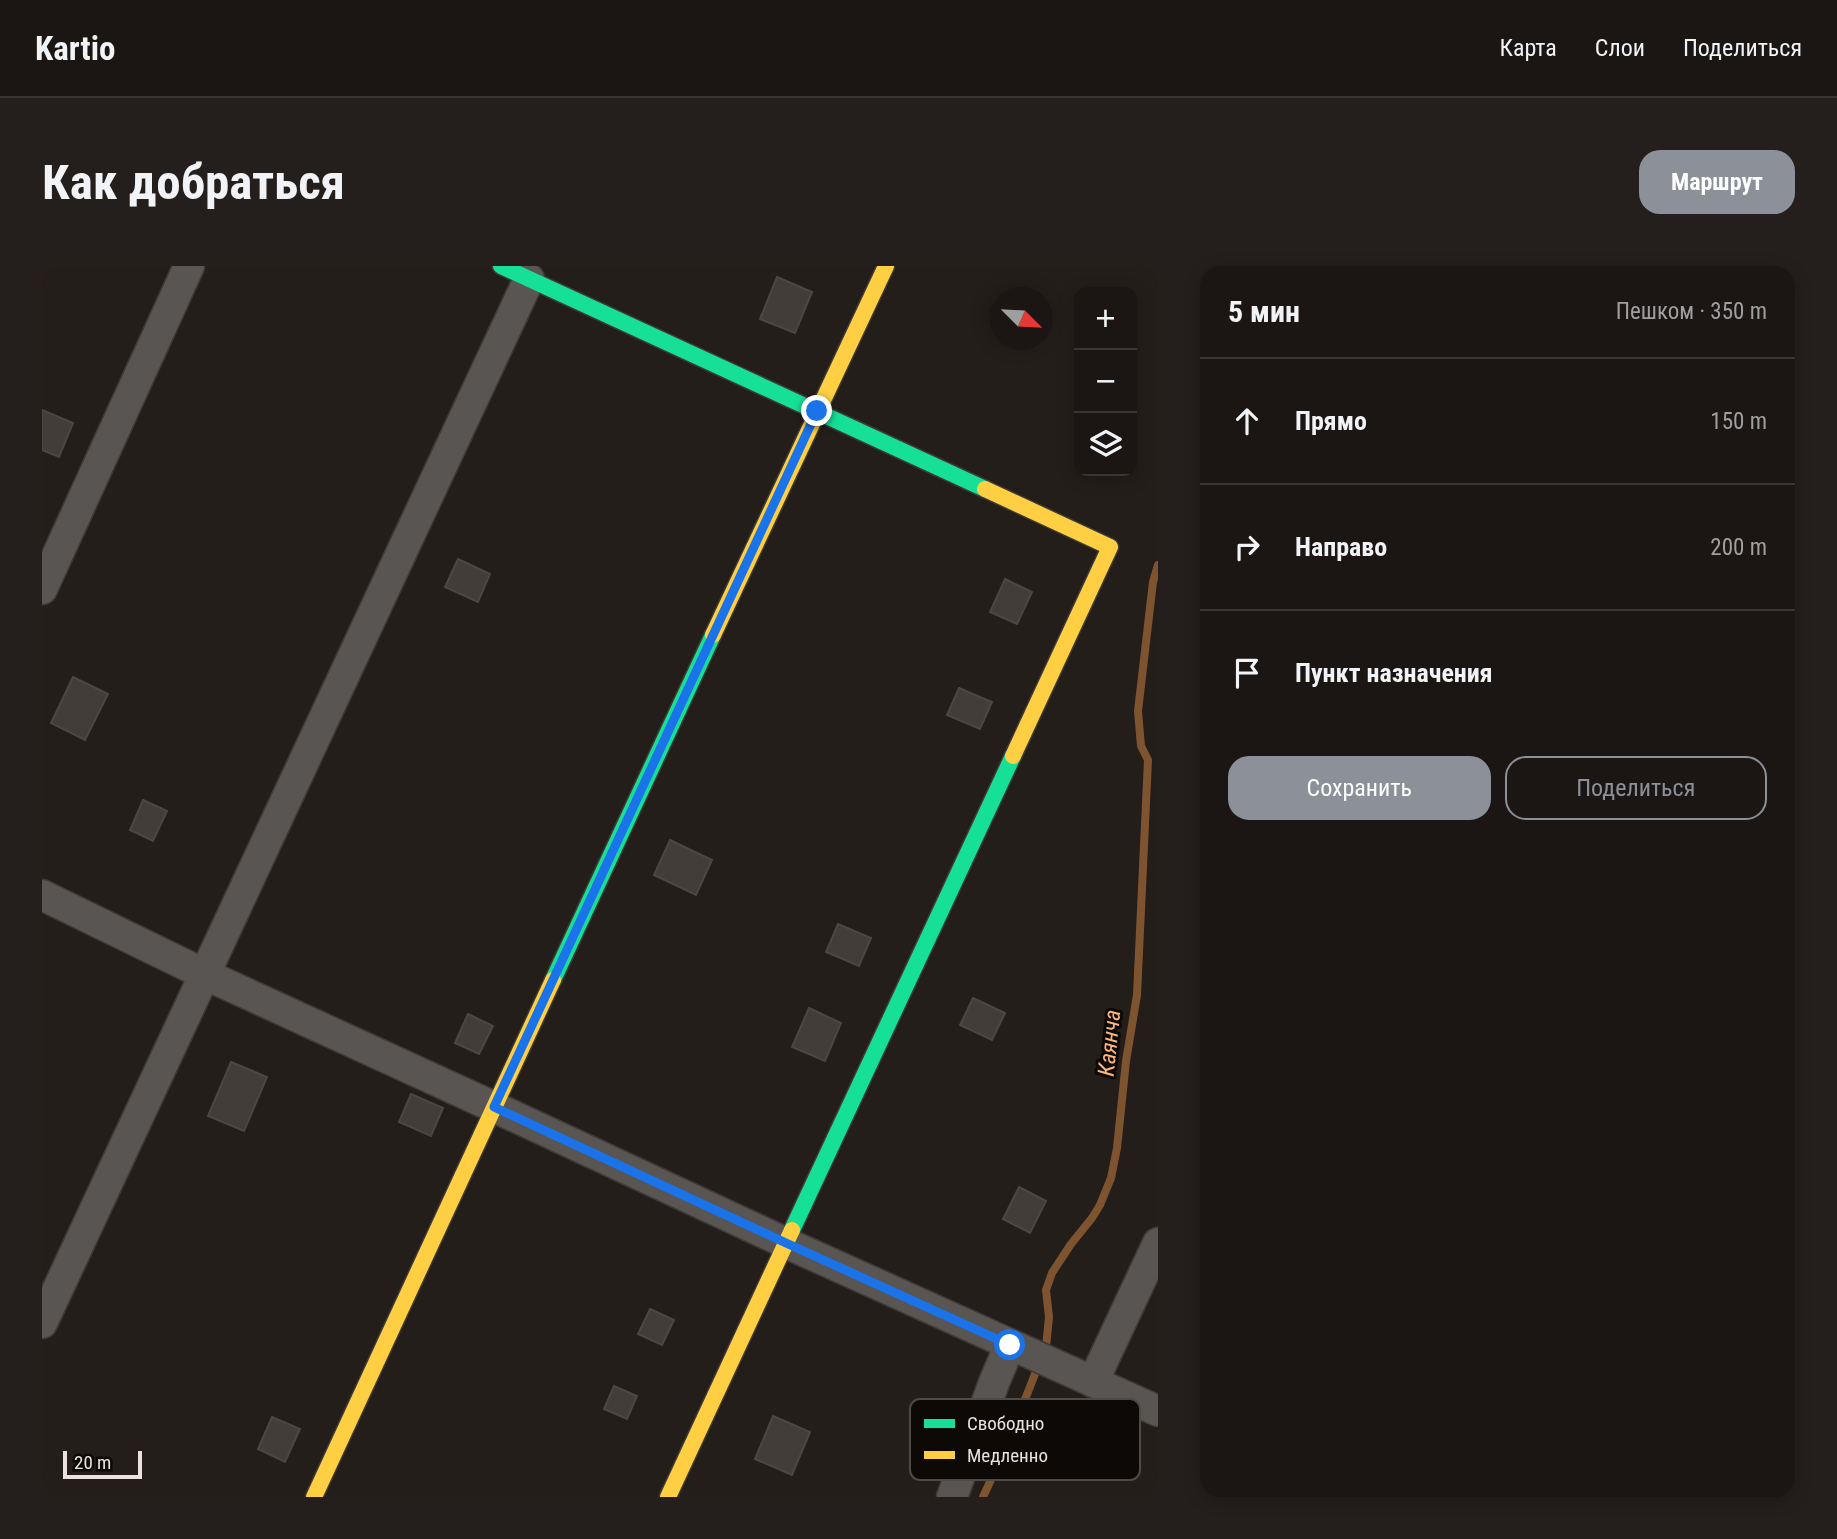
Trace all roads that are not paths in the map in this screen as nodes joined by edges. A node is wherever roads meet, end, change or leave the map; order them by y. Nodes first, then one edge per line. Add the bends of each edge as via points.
1 (189, 266) edge
2 (501, 266) edge
3 (886, 266) edge
4 (529, 279) junction
5 (817, 411) junction
6 (42, 589) edge
7 (42, 895) edge
8 (204, 974) junction
9 (494, 1107) junction
10 (786, 1243) junction
11 (1158, 1243) edge
12 (42, 1323) edge
13 (1010, 1345) junction
14 (1093, 1382) junction
15 (988, 1399) edge
16 (1130, 1399) edge
17 (1140, 1404) edge
18 (1158, 1412) edge
19 (958, 1480) edge
20 (314, 1497) edge
21 (668, 1497) edge
22 (952, 1497) edge

1 - 6 street
2 - 4 street
3 - 5 street
4 - 5 street
4 - 8 street
5 - 9 street
5 - 10 street via 1110,547
7 - 8 street
8 - 9 street
8 - 12 street
9 - 10 street
9 - 20 street
10 - 13 street
10 - 21 street
11 - 14 street
13 - 14 street
13 - 15 street
14 - 16 street
17 - 18 street
19 - 22 street

